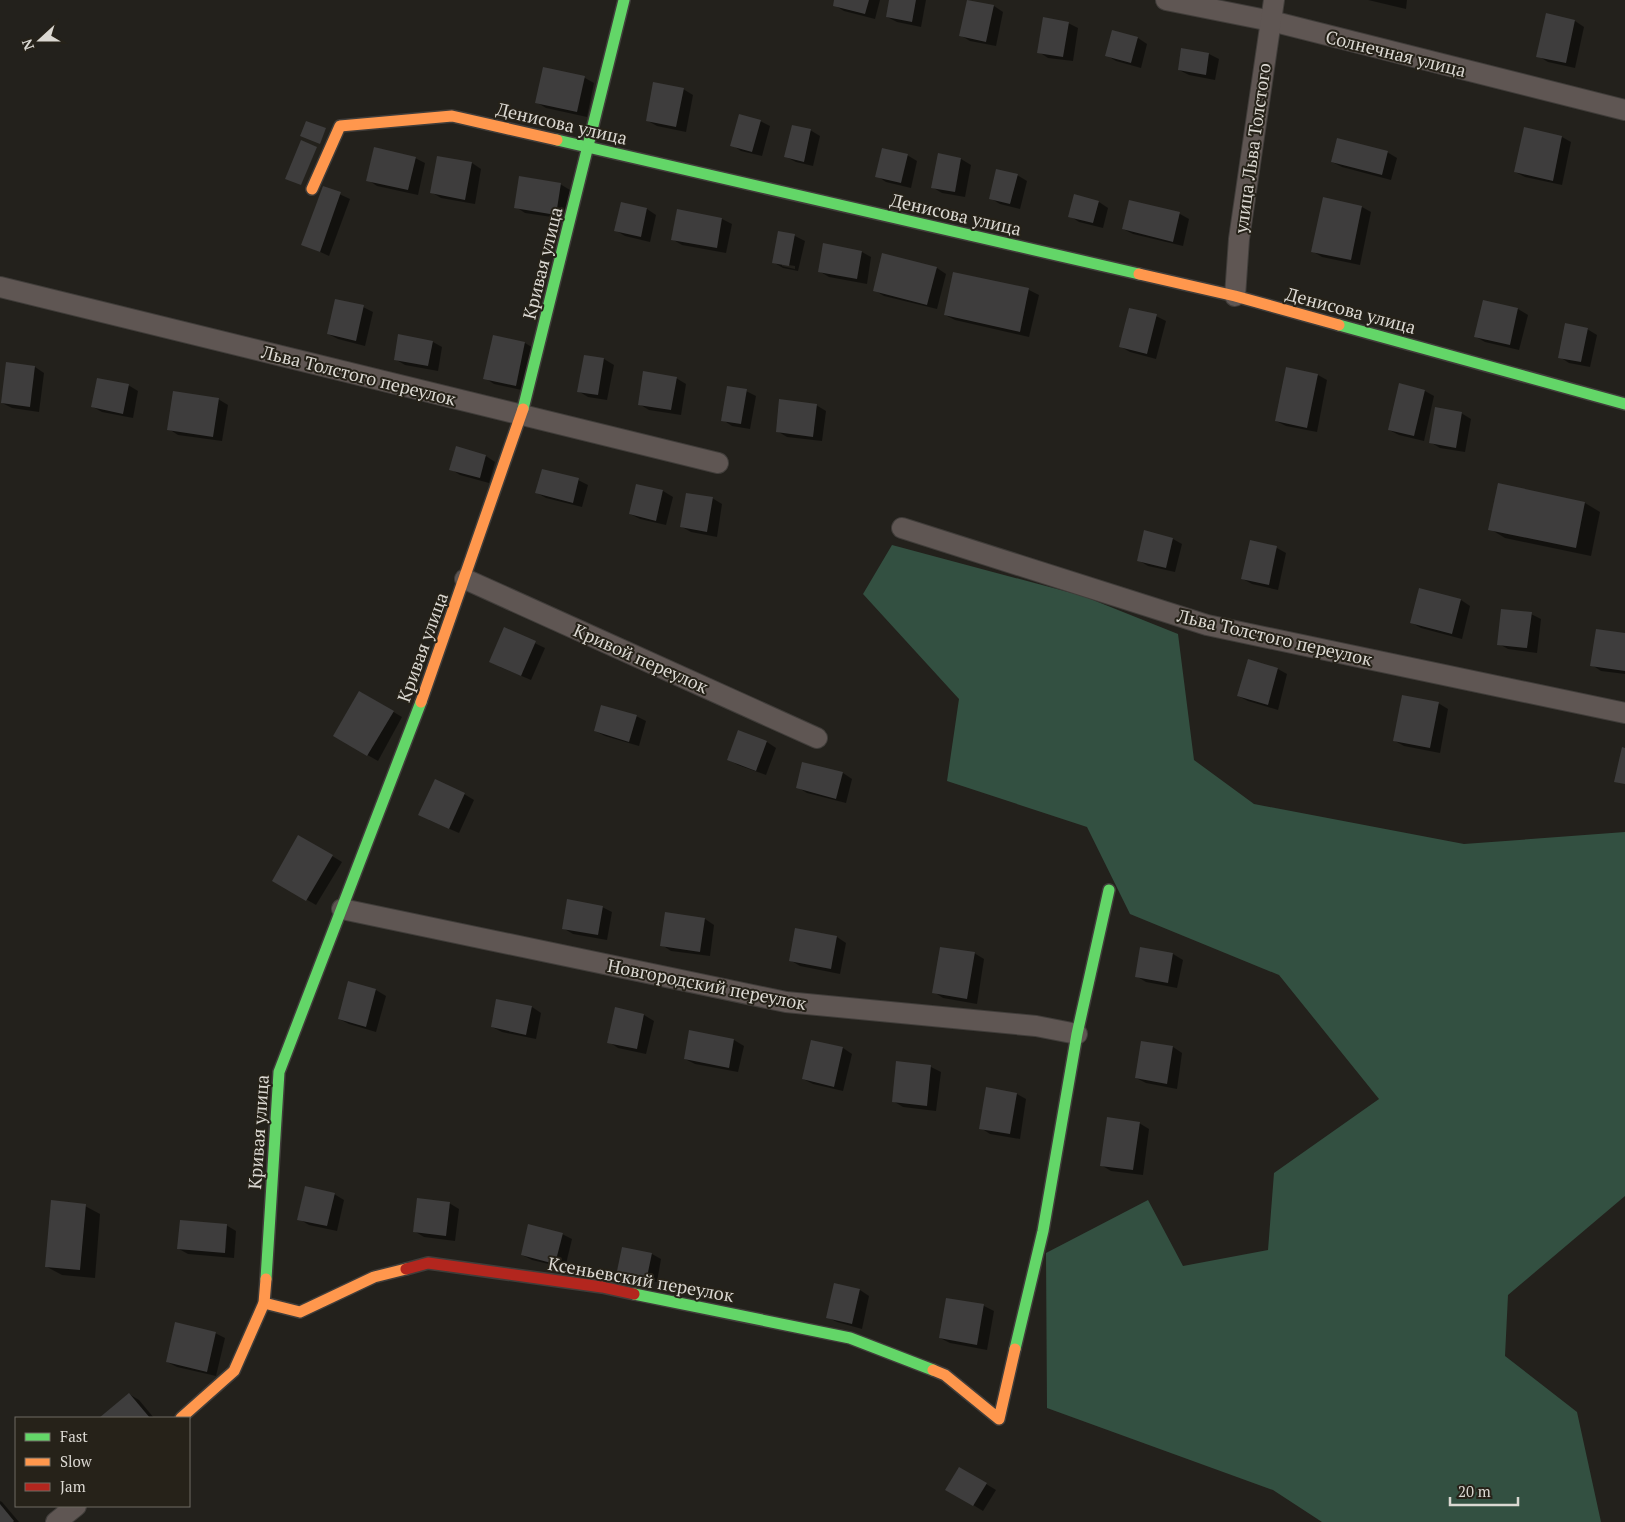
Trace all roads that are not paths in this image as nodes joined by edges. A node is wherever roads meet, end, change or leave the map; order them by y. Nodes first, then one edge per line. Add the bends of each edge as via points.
1 (624, 0) edge
2 (1166, 0) edge
3 (1274, 0) edge
4 (1271, 22) junction
5 (1625, 110) edge
6 (589, 147) junction
7 (312, 189) dead end
8 (0, 287) edge
9 (1235, 296) junction
10 (1625, 404) edge
11 (522, 415) junction
12 (718, 463) dead end
13 (902, 528) dead end
14 (465, 579) junction
15 (1625, 713) edge
16 (817, 738) dead end
17 (1108, 890) dead end
18 (342, 909) junction
19 (1077, 1034) junction
20 (264, 1303) junction
21 (182, 1417) edge
22 (75, 1507) edge
23 (56, 1522) edge

1 - 6 street, Кривая улица
2 - 4 street, Солнечная улица
3 - 4 street, улица Льва Толстого
4 - 5 street, Солнечная улица
4 - 9 street, улица Льва Толстого via 1239,239
6 - 7 street, Денисова улица via 452,116 340,126
6 - 9 street, Денисова улица
6 - 11 street, Кривая улица
8 - 11 street, Льва Толстого переулок
9 - 10 street, Денисова улица
11 - 12 street, Льва Толстого переулок
11 - 14 street, Кривая улица
13 - 15 street, Льва Толстого переулок via 1207,625
14 - 16 street, Кривой переулок
14 - 18 street, Кривая улица via 428,686
17 - 19 street
18 - 19 street, Новгородский переулок via 786,1002 1036,1026
18 - 20 street, Кривая улица via 279,1072
19 - 20 street, Ксеньевский переулок via 1043,1230 999,1419 945,1375 850,1338 602,1287 428,1263 374,1277 300,1312
20 - 21 street via 234,1371
22 - 23 street

